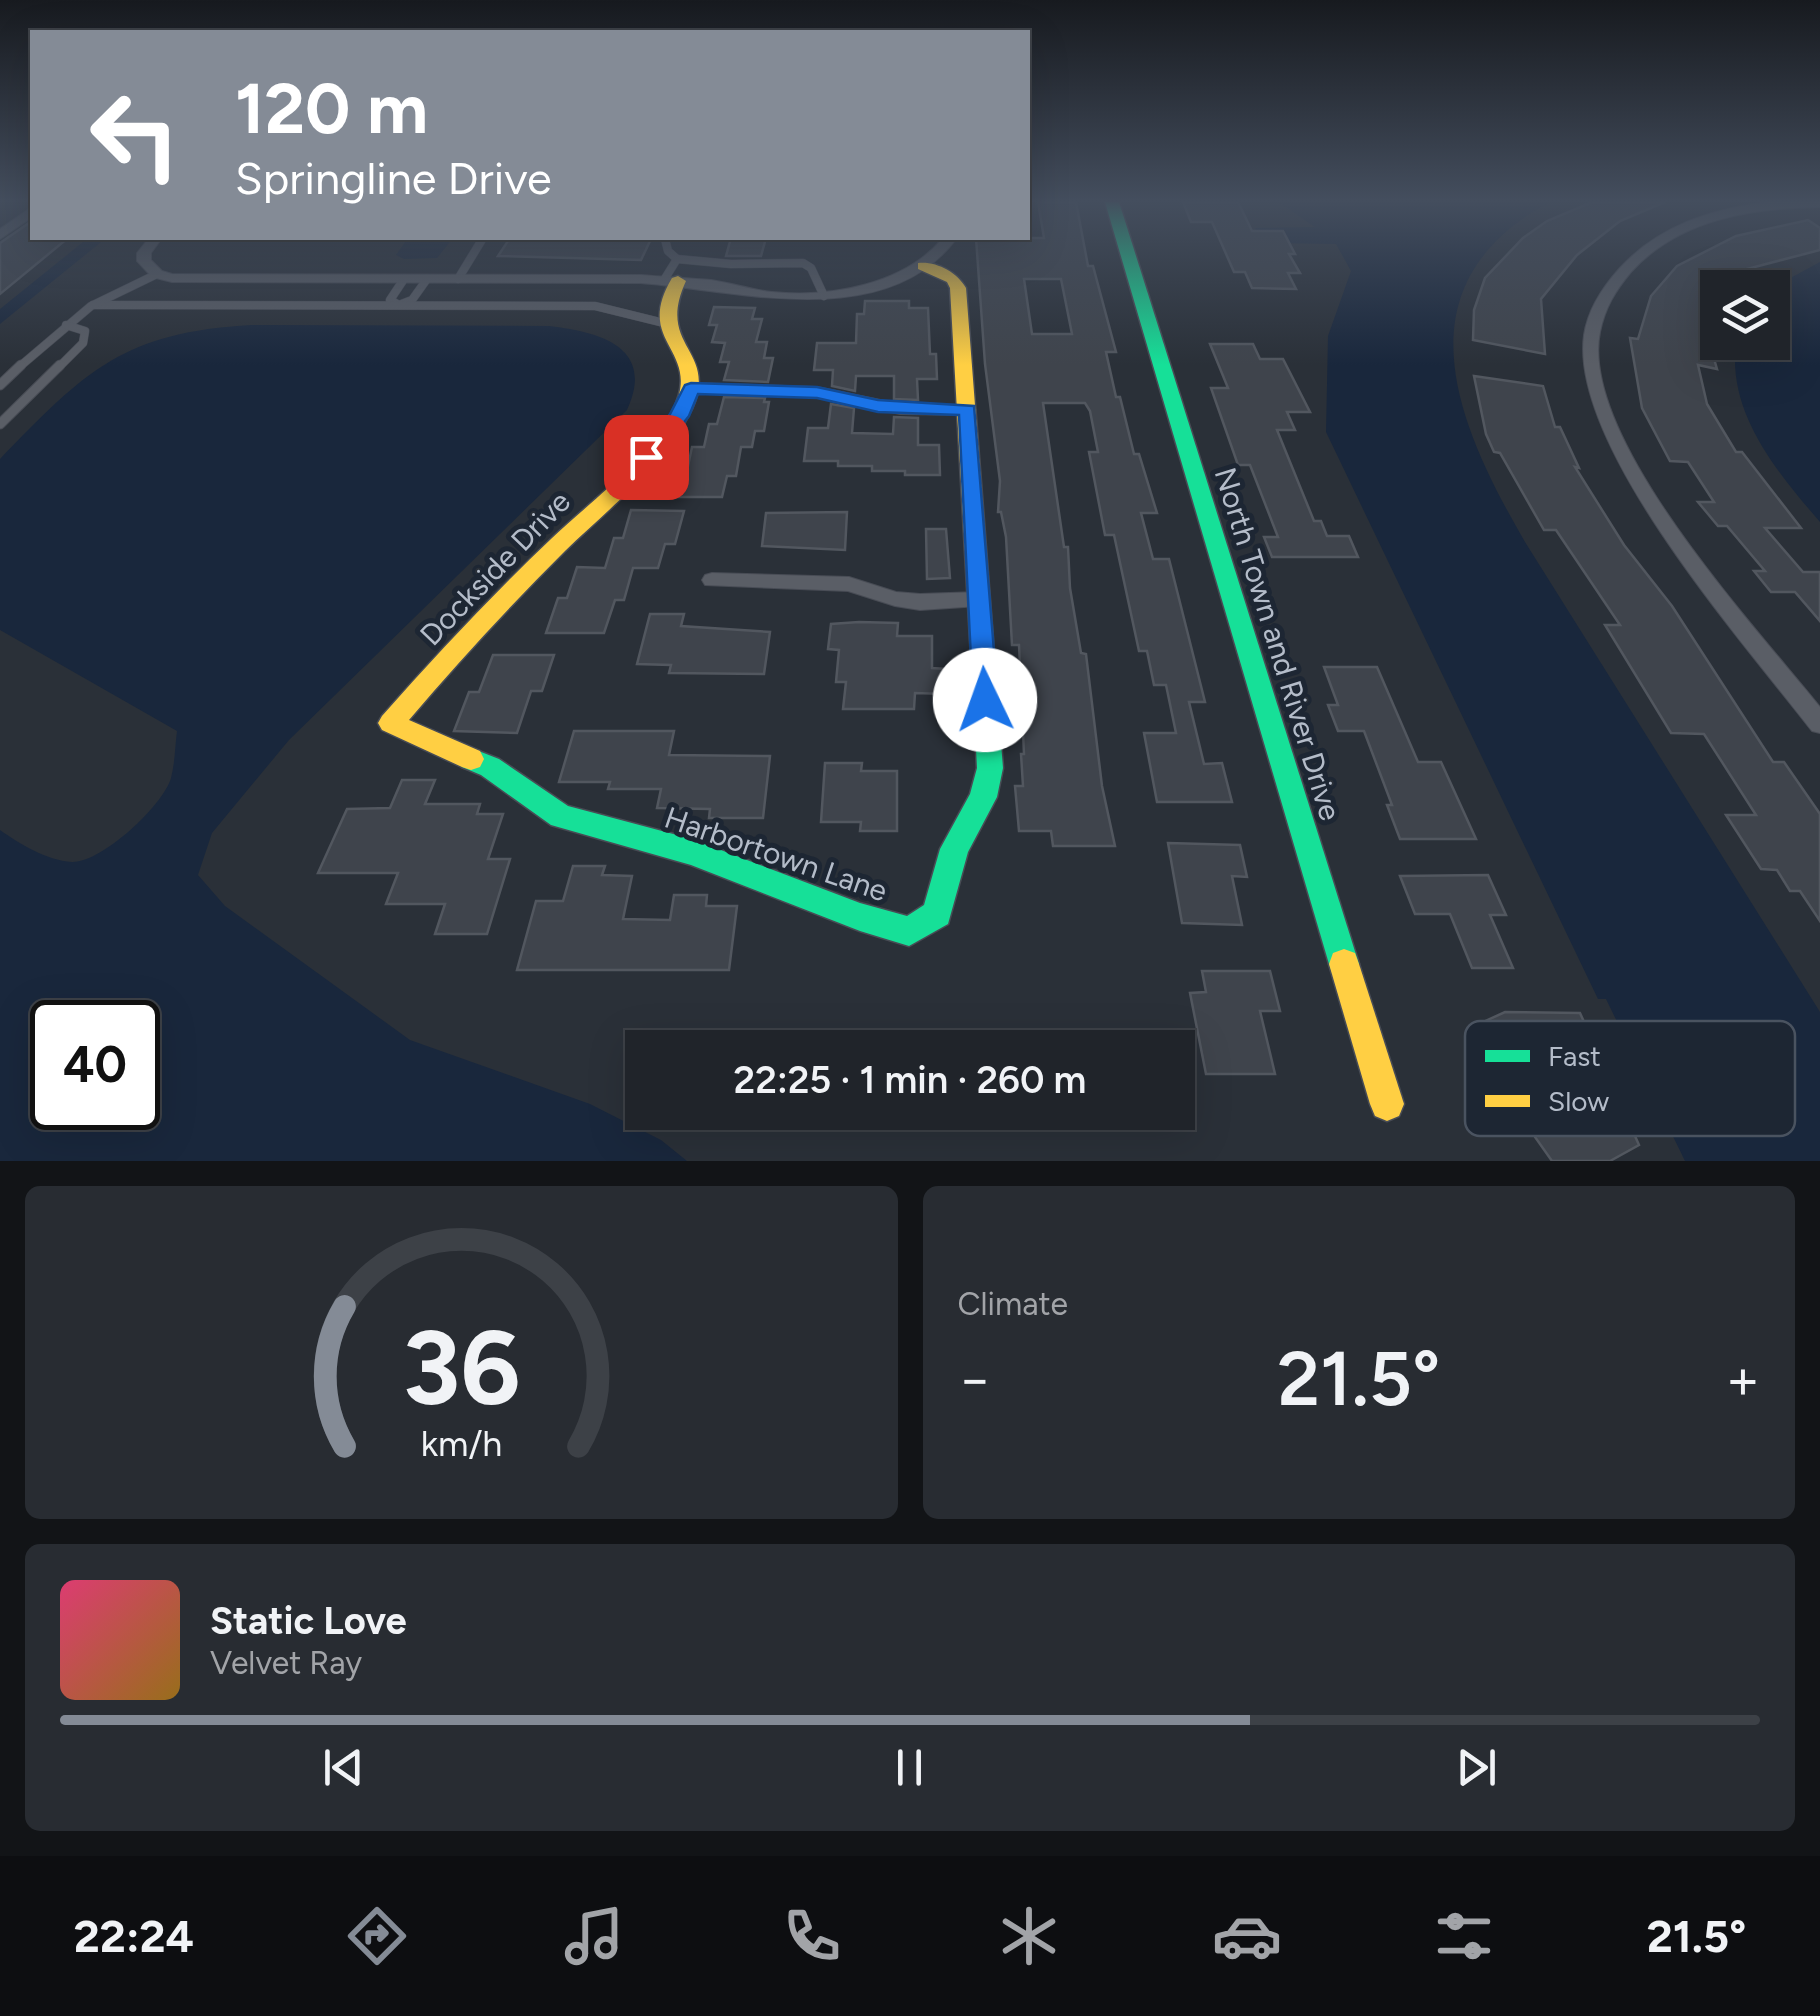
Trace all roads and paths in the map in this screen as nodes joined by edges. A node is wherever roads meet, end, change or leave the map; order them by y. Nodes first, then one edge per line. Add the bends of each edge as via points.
1 (145, 256) edge
2 (472, 256) edge
3 (669, 256) edge
4 (935, 256) edge
5 (1129, 256) edge
6 (1638, 256) edge
7 (923, 266) junction
8 (157, 274) junction
9 (673, 274) junction
10 (404, 279) junction
11 (427, 279) junction
12 (458, 279) junction
13 (824, 296) junction
14 (93, 305) junction
15 (399, 305) junction
16 (664, 323) junction
17 (66, 325) junction
18 (0, 385) edge
19 (691, 388) junction
20 (968, 410) junction
21 (0, 424) edge
22 (712, 580) dead end
23 (979, 600) junction
24 (413, 699) joint
25 (1820, 724) edge
26 (1387, 1104) dead end

1 - 8 street
2 - 12 lane
3 - 9 lane
4 - 7 street
5 - 26 street, North Town and River Drive
6 - 25 street via 1611,284 1591,340 1603,414 1636,481 1675,538
7 - 13 street via 882,285
7 - 20 street, Harbortown Lane via 958,288
8 - 10 street
8 - 14 lane via 116,287
9 - 12 street
9 - 13 street via 772,296
9 - 13 lane via 807,264
9 - 16 street via 660,306
10 - 11 street
10 - 15 lane via 390,300
11 - 12 street
11 - 15 lane via 412,300
14 - 15 lane
14 - 17 lane
15 - 16 lane via 596,306
16 - 19 street via 684,350
17 - 18 lane
17 - 21 lane via 85,332 83,342
19 - 20 street via 817,392 878,406
19 - 24 street, Dockside Drive via 679,416 646,457
20 - 23 street, Harbortown Lane
22 - 23 street via 850,584 920,602
23 - 24 street, Harbortown Lane via 990,768 983,797 954,849 936,914 909,932 692,852 560,816 490,767 391,723

